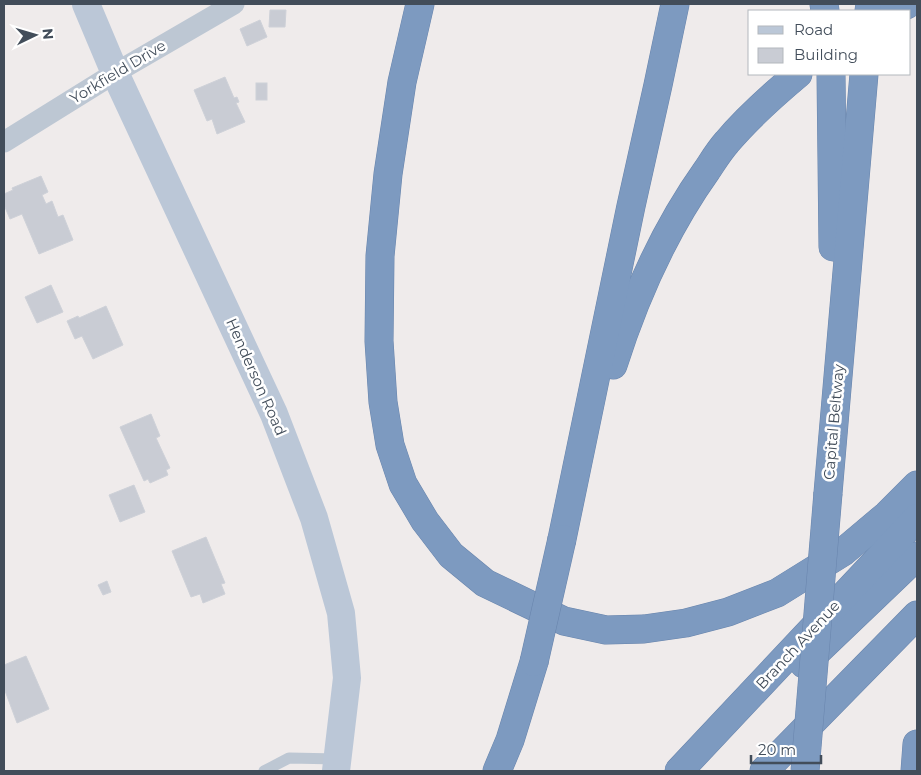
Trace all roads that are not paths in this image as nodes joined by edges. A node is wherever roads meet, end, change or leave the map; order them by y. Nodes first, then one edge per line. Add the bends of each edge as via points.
1 (86, 4) edge
2 (234, 4) edge
3 (420, 4) edge
4 (675, 4) edge
5 (908, 4) edge
6 (896, 10) edge
7 (115, 72) junction
8 (797, 75) edge
9 (831, 75) edge
10 (864, 75) edge
11 (4, 142) edge
12 (917, 485) edge
13 (828, 494) junction
14 (917, 518) edge
15 (562, 539) junction
16 (917, 556) edge
17 (917, 615) edge
18 (917, 642) edge
19 (917, 744) edge
20 (337, 765) edge
21 (264, 771) edge
22 (497, 771) edge
23 (679, 771) edge
24 (691, 771) edge
25 (764, 771) edge
26 (768, 771) edge
27 (805, 771) edge
28 (915, 771) edge

1 - 7 street, Henderson Road
2 - 7 street, Yorkfield Drive
3 - 12 highway via 402,82 388,174 380,256 379,341 383,402 395,461 403,484 425,521 451,554 485,583 564,621 606,630 678,624 728,612 777,593 843,552
4 - 15 highway
5 - 6 highway
7 - 11 street, Yorkfield Drive
7 - 20 street, Henderson Road via 274,414 314,518 341,613 348,678
8 - 15 highway via 726,143 687,198 654,258 623,333
9 - 13 highway via 833,289
10 - 13 highway, Capital Beltway
13 - 27 highway, Capital Beltway, bridge
14 - 23 highway, Branch Avenue
15 - 22 highway, bridge via 534,662
16 - 24 highway
17 - 25 highway
18 - 26 highway
19 - 28 highway
20 - 21 lane via 289,758

